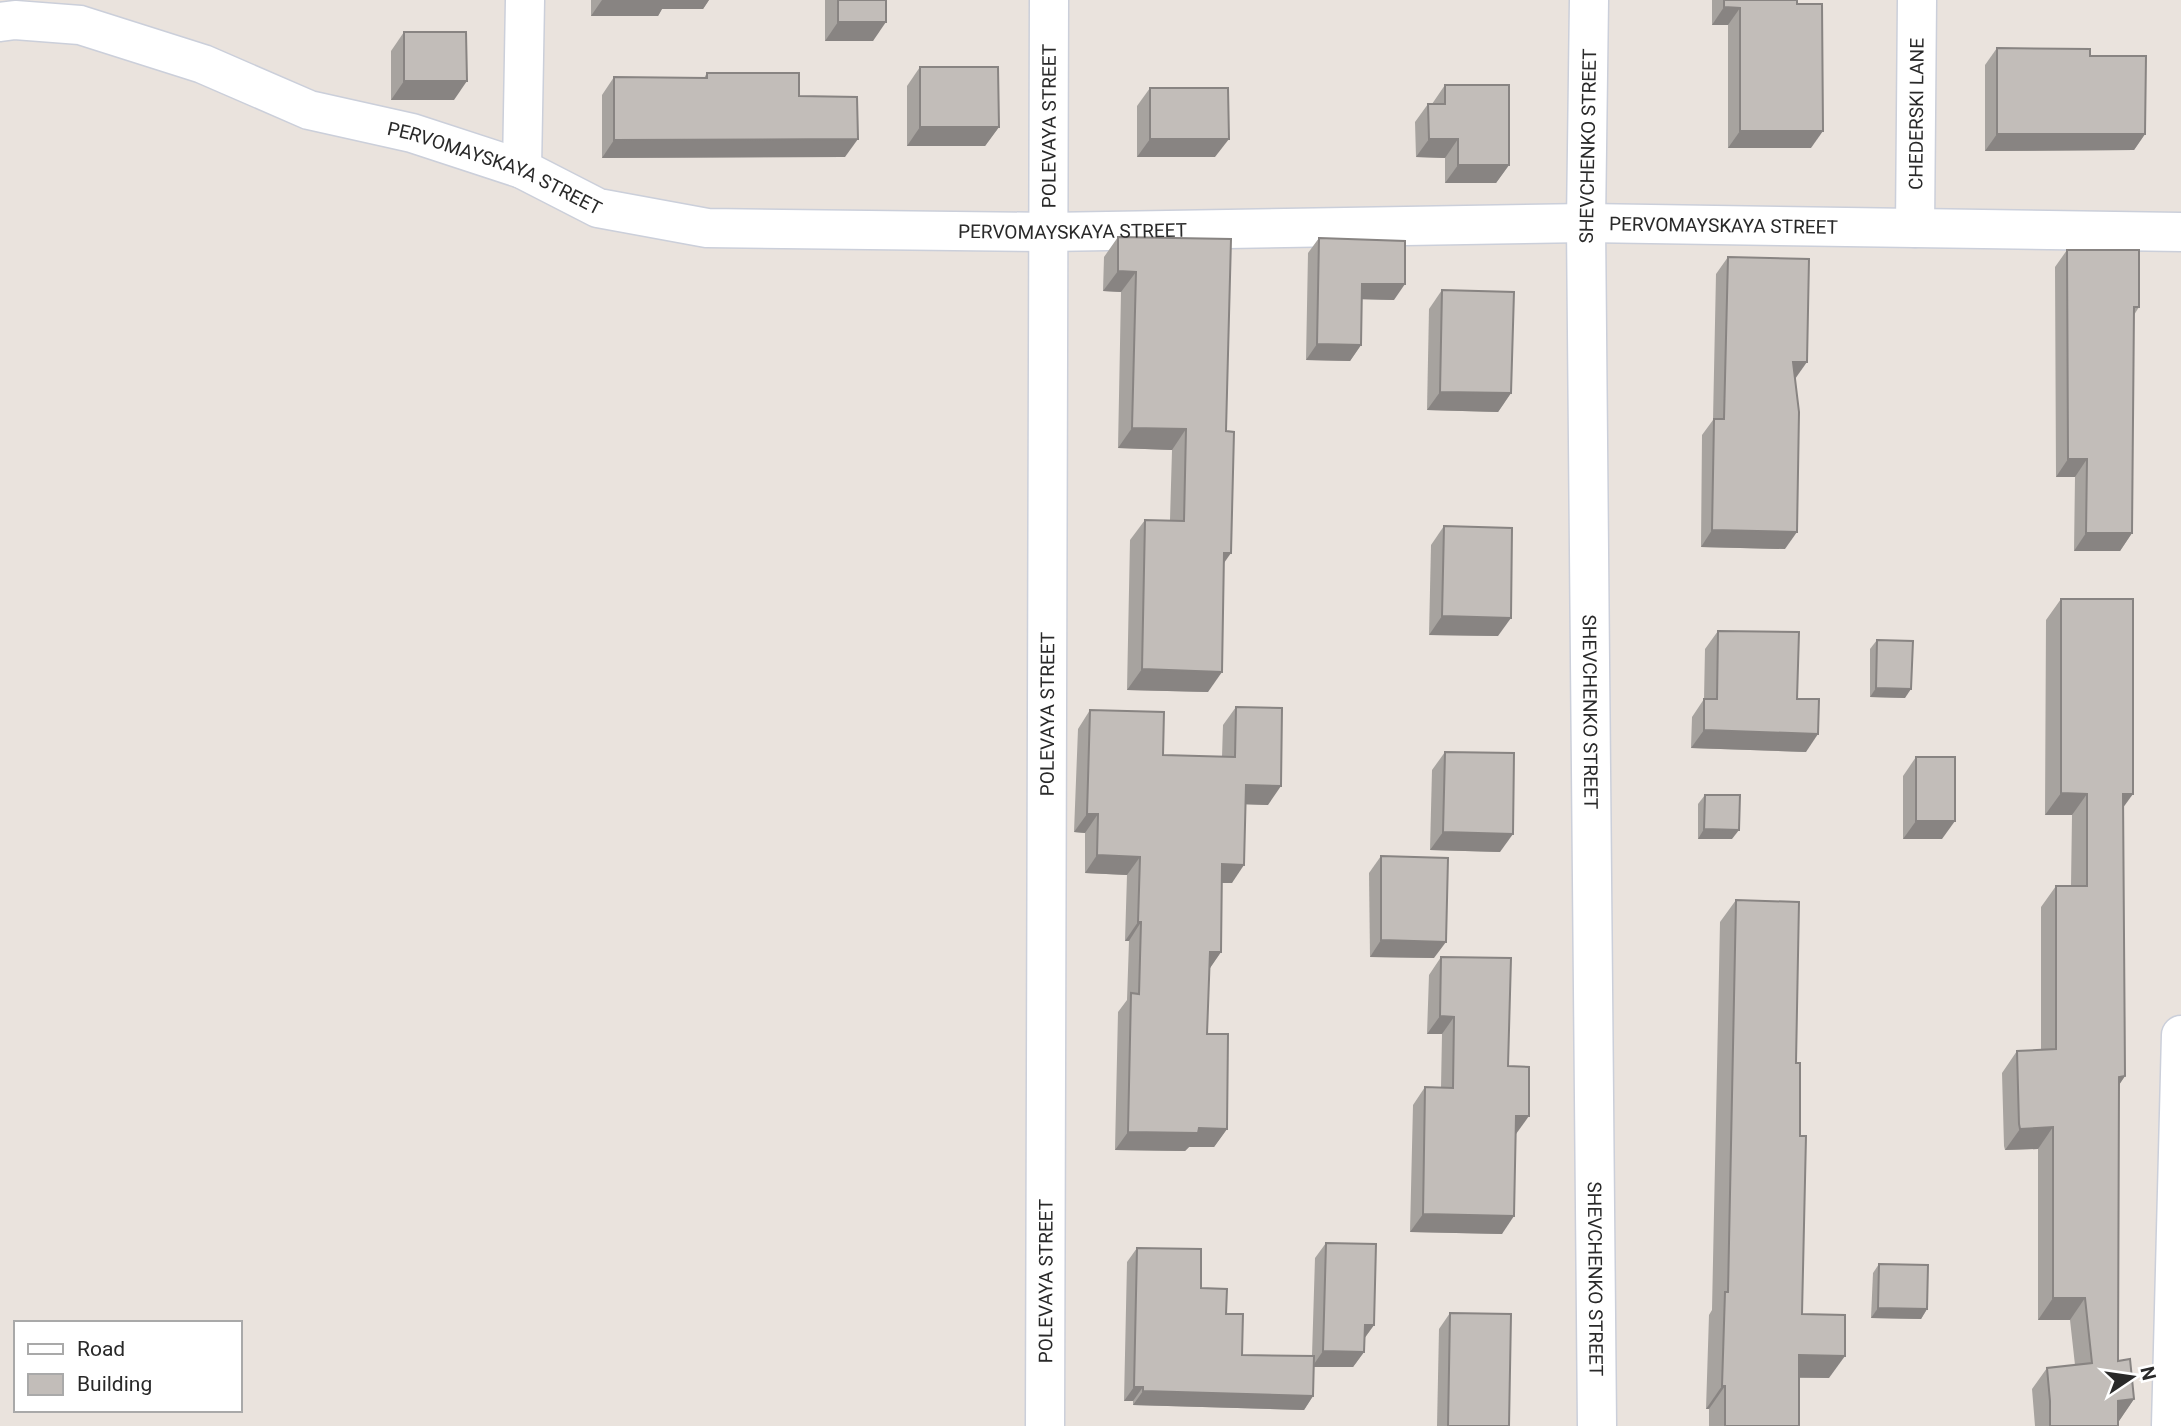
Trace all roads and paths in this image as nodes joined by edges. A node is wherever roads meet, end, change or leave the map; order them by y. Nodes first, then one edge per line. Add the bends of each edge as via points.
1 (525, 0) edge
2 (1049, 0) edge
3 (1589, 0) edge
4 (1917, 0) edge
5 (0, 22) edge
6 (522, 169) junction
7 (1586, 223) junction
8 (1915, 228) junction
9 (1048, 232) junction
10 (2181, 232) edge
11 (2181, 1035) edge
12 (1045, 1426) edge
13 (1597, 1426) edge
14 (2171, 1426) edge

1 - 6 street
2 - 9 street, POLEVAYA STREET
3 - 7 street, SHEVCHENKO STREET
4 - 8 street, CHEDERSKI LANE
5 - 6 street, PERVOMAYSKAYA STREET via 80,25 203,64 309,110 412,133
6 - 9 street, PERVOMAYSKAYA STREET via 598,208 707,228
7 - 8 street, PERVOMAYSKAYA STREET
7 - 9 street, PERVOMAYSKAYA STREET
7 - 13 street, SHEVCHENKO STREET
8 - 10 street, PERVOMAYSKAYA STREET
9 - 12 street, POLEVAYA STREET
11 - 14 street

